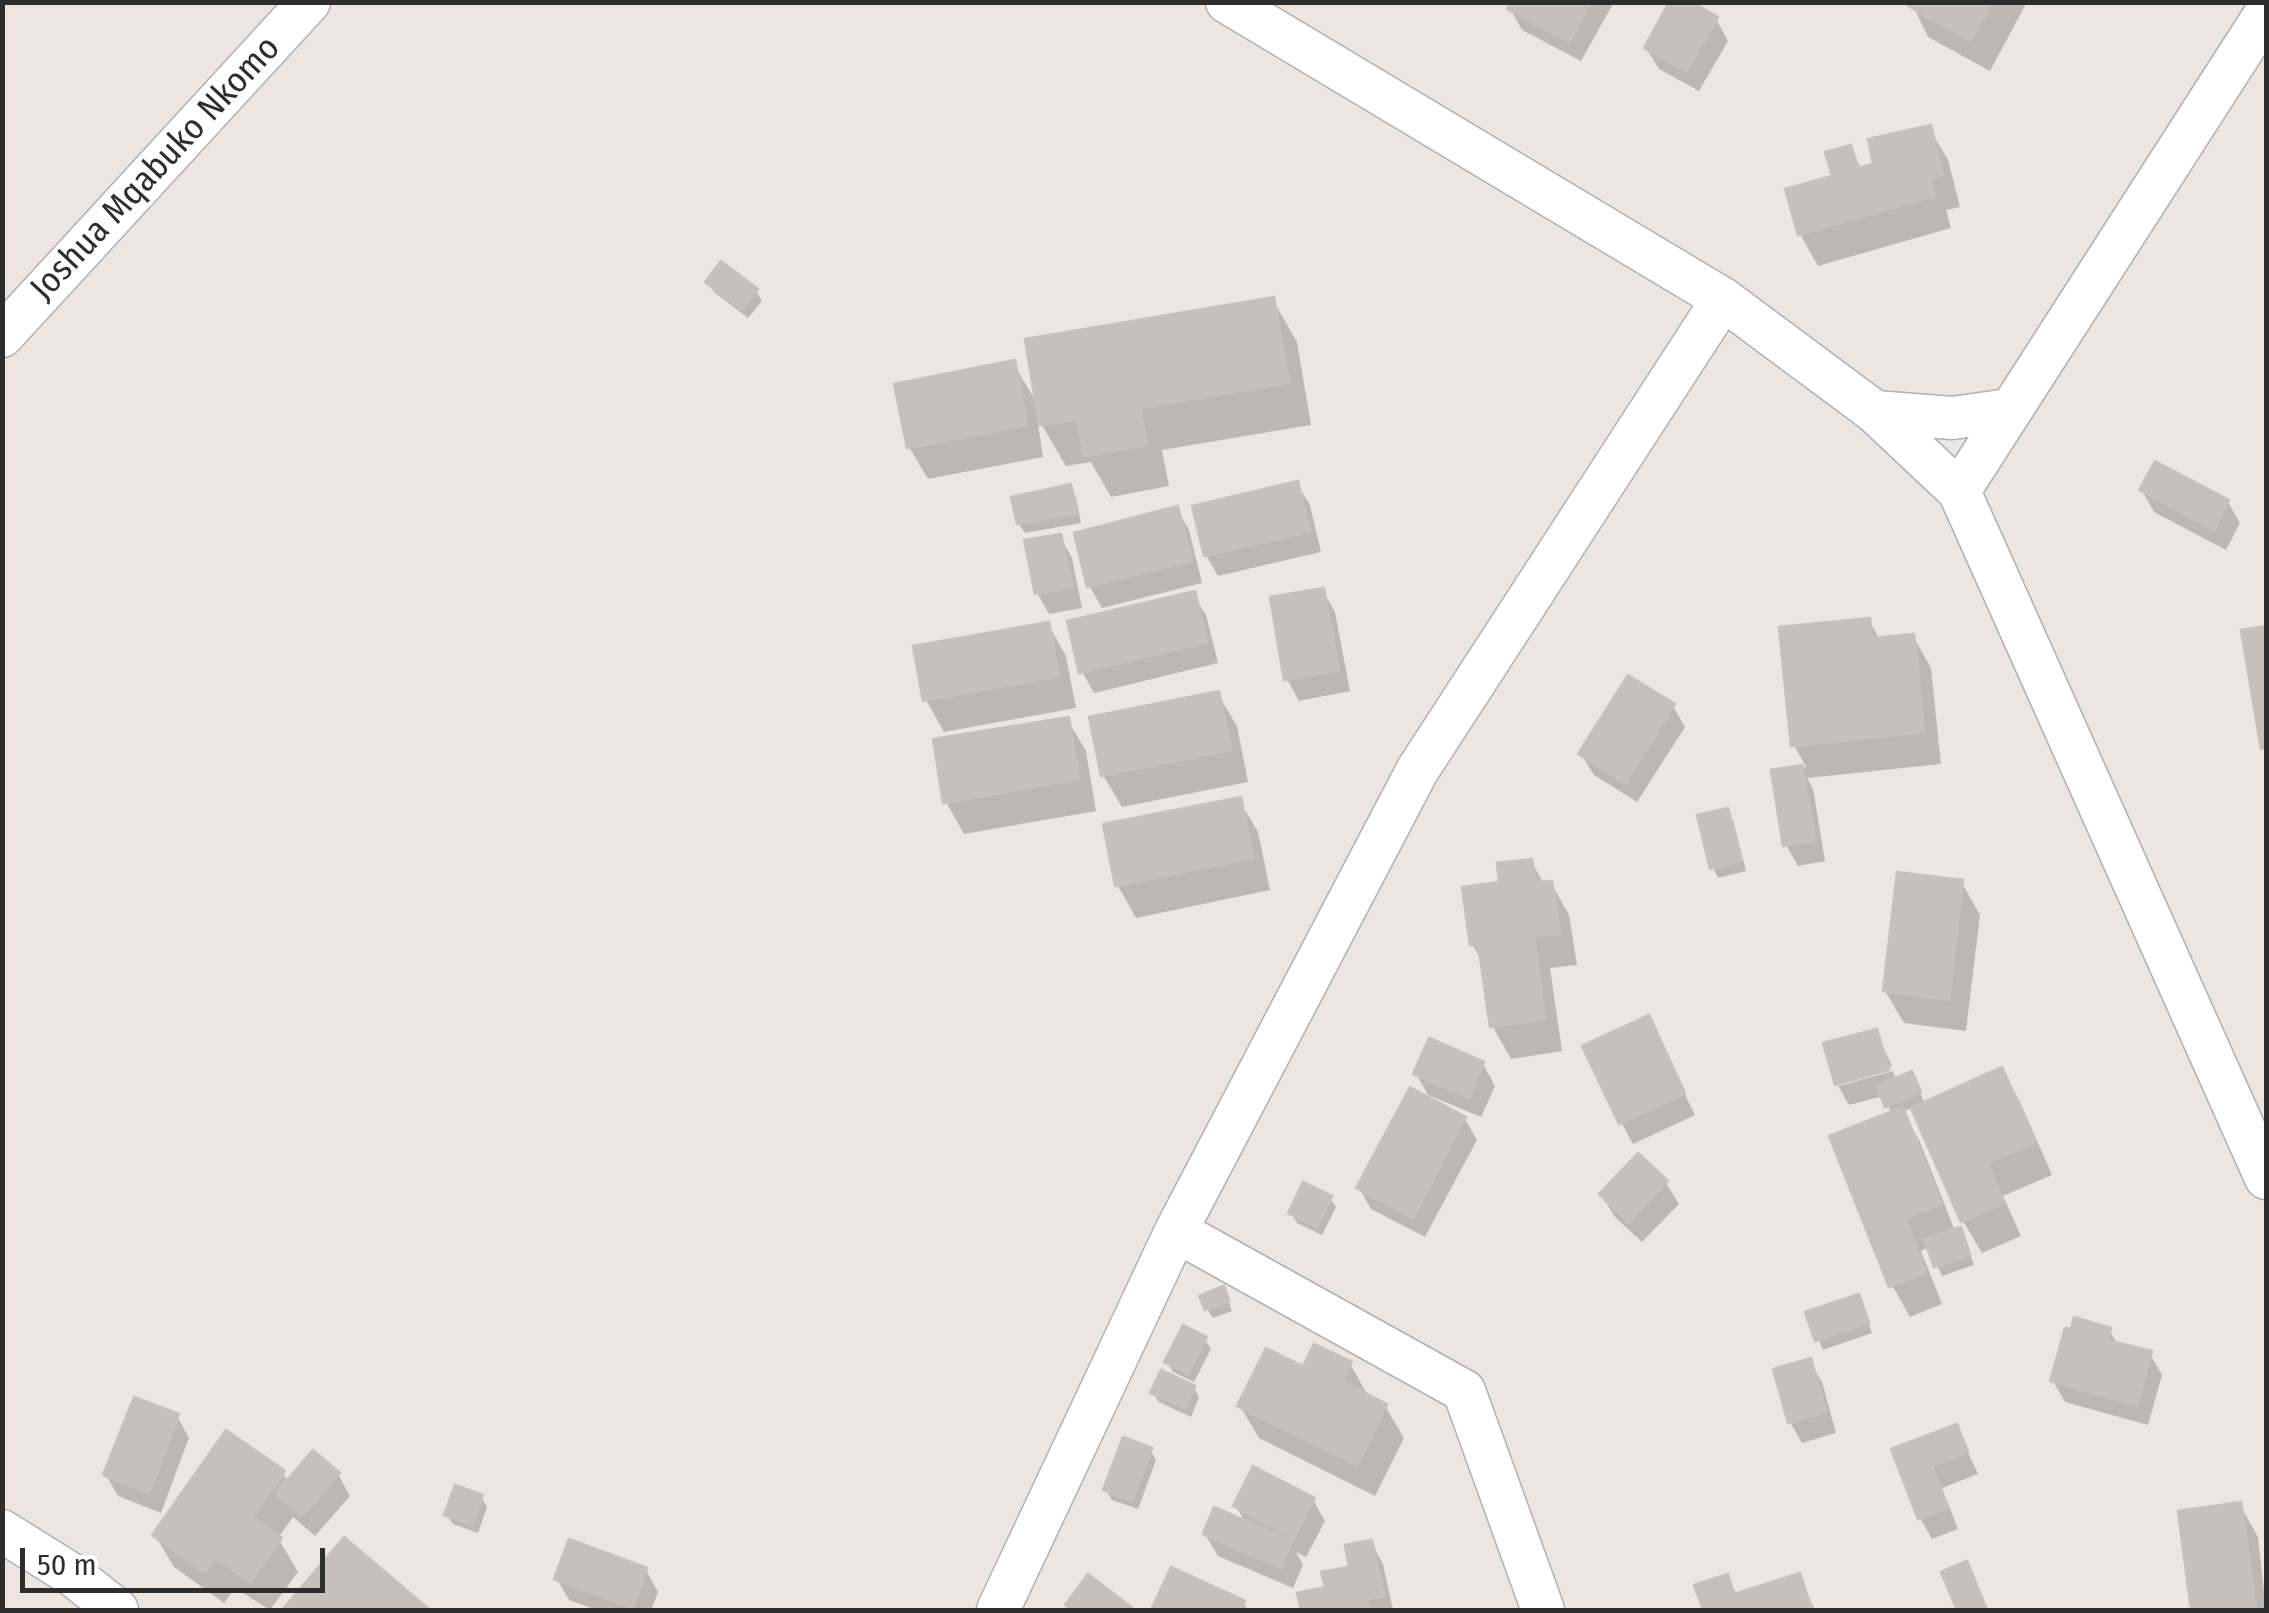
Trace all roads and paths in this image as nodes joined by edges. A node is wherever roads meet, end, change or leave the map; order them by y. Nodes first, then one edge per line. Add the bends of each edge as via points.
1 (309, 2) edge
2 (1228, 2) edge
3 (2266, 12) edge
4 (1724, 299) junction
5 (2, 336) edge
6 (2009, 410) junction
7 (1875, 412) junction
8 (1959, 491) junction
9 (2266, 1178) edge
10 (1176, 1231) junction
11 (2, 1531) edge
12 (117, 1610) edge
13 (998, 1610) edge
14 (1543, 1610) edge

1 - 5 street, Joshua Mqabuko Nkomo
2 - 4 street
3 - 6 street
4 - 7 street
4 - 10 street via 1417,770
6 - 7 street via 1952,418
6 - 8 street
7 - 8 street
8 - 9 street
10 - 13 street
10 - 14 street via 1464,1391
11 - 12 street

